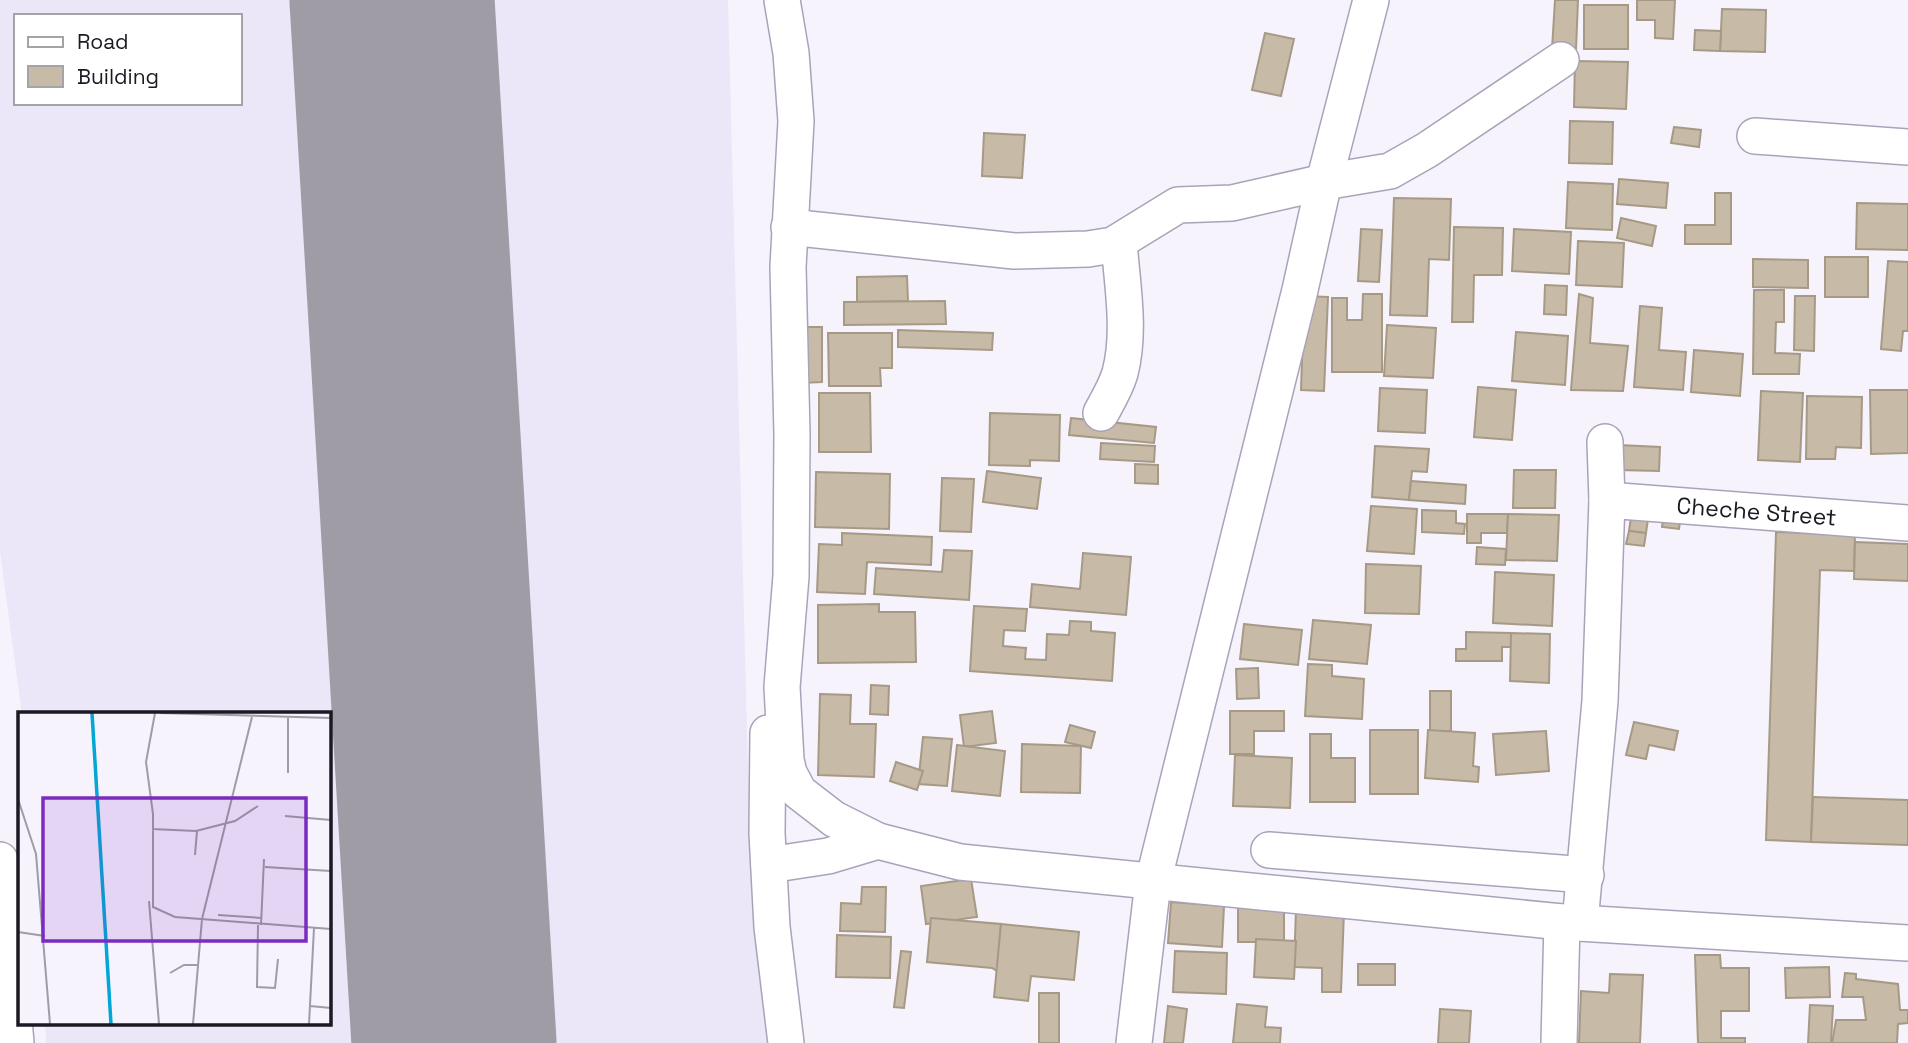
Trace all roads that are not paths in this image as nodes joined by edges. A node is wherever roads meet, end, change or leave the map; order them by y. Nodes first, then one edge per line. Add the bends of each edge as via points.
1 (782, 0) edge
2 (1371, 0) edge
3 (1561, 60) dead end
4 (1755, 136) dead end
5 (1908, 148) edge
6 (1324, 182) junction
7 (789, 227) junction
8 (1119, 242) junction
9 (1101, 413) dead end
10 (1605, 442) dead end
11 (1607, 500) junction
12 (1908, 523) edge
13 (782, 687) junction
14 (878, 841) junction
15 (1269, 850) dead end
16 (0, 860) edge
17 (769, 865) junction
18 (1586, 875) junction
19 (1153, 881) junction
20 (1571, 922) junction
21 (1908, 943) edge
22 (7, 1000) edge
23 (16, 1043) edge
24 (786, 1043) edge
25 (1134, 1043) edge
26 (1559, 1043) edge

1 - 7 street via 796,121
2 - 6 street
3 - 6 street via 1390,171
4 - 5 street
6 - 8 street via 1232,204 1178,205
6 - 19 street
7 - 8 street via 1014,251 1088,249
7 - 13 street via 791,576
8 - 9 street via 1124,342 1119,377
10 - 11 street
11 - 12 street, Cheche Street
11 - 18 street via 1600,701
13 - 14 street via 786,760 799,792 834,819
13 - 17 street via 768,734
14 - 17 street via 828,856
14 - 19 street via 960,862
15 - 18 street
16 - 22 street
17 - 24 street
18 - 20 street
19 - 20 street
19 - 25 street
20 - 21 street
20 - 26 street
22 - 23 street

